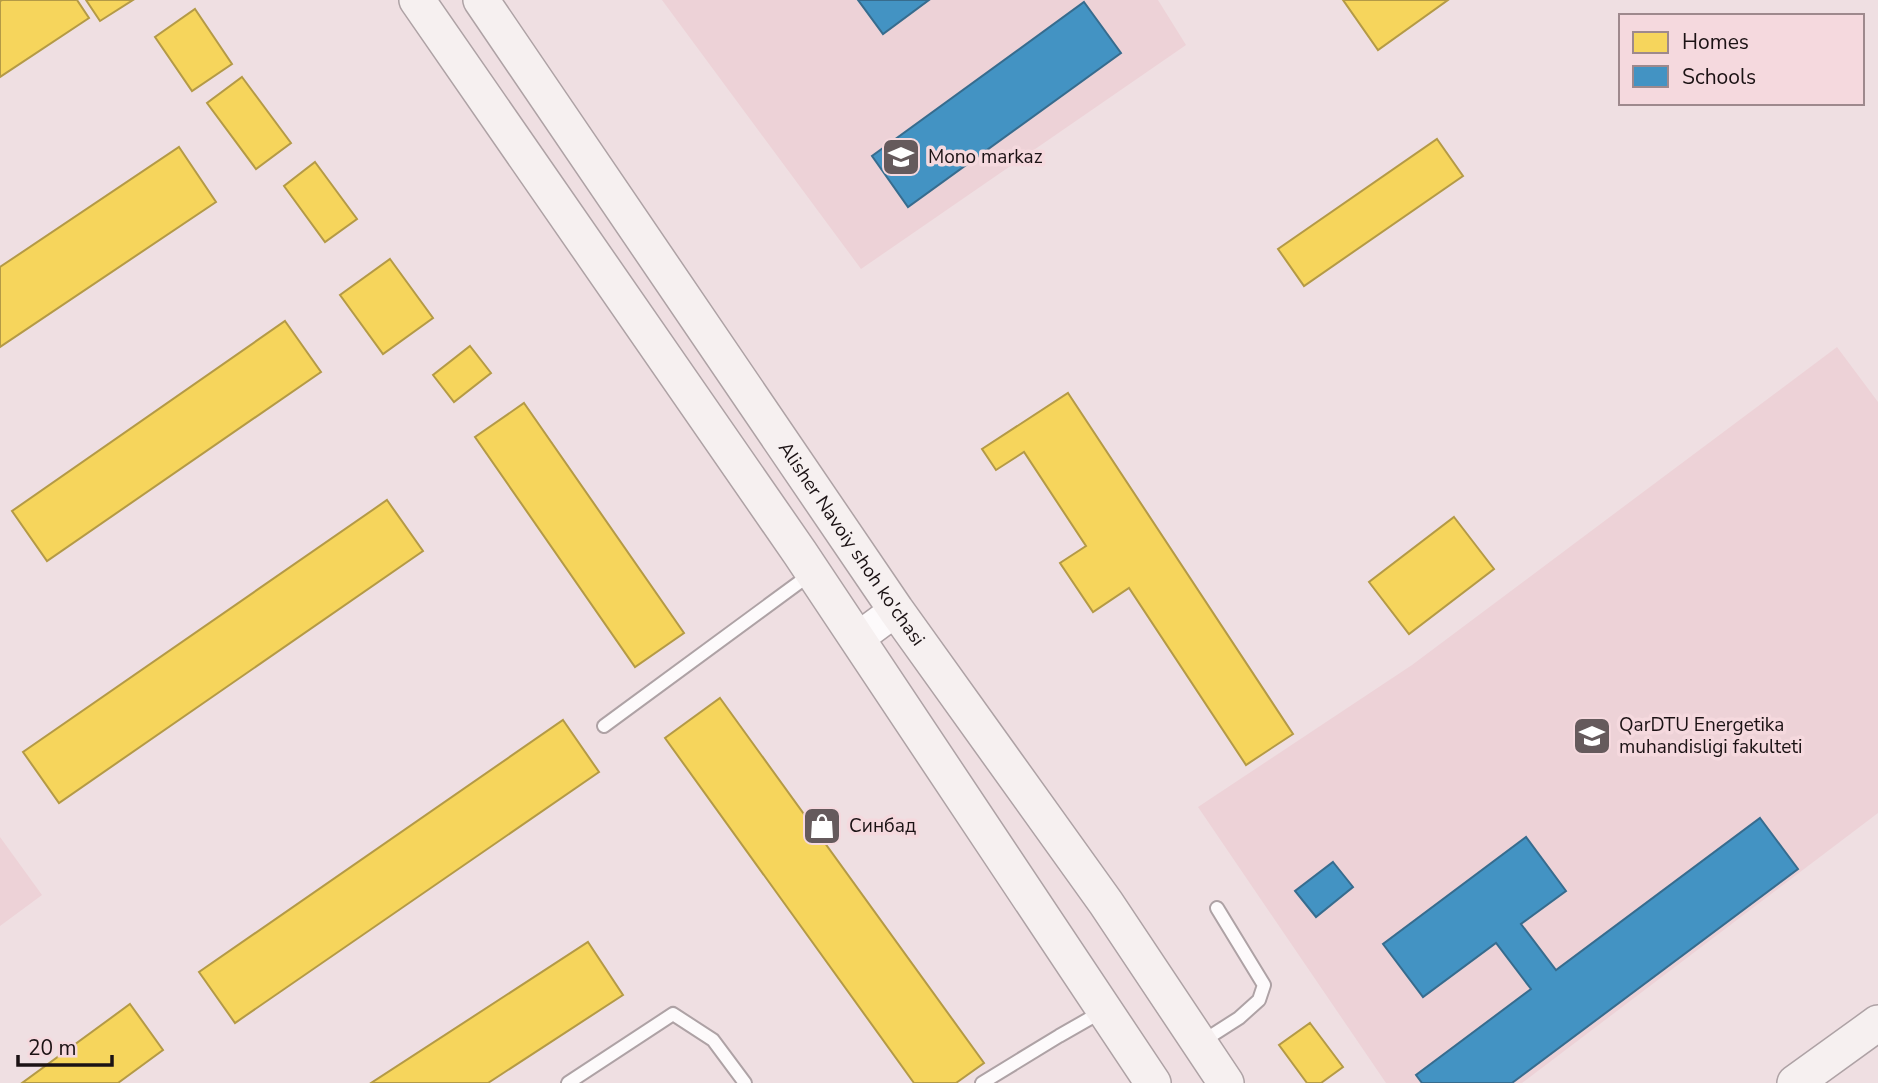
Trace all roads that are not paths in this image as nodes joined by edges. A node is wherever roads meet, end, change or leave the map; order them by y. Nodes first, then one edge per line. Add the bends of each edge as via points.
1 (417, 0) edge
2 (481, 0) edge
3 (813, 573) junction
4 (896, 610) junction
5 (858, 639) junction
6 (604, 726) dead end
7 (1217, 908) dead end
8 (1105, 1010) junction
9 (1878, 1023) edge
10 (1200, 1044) junction
11 (568, 1083) edge
12 (745, 1083) edge
13 (982, 1083) edge
14 (1153, 1083) edge
15 (1226, 1083) edge
16 (1795, 1083) edge

1 - 3 main road
2 - 4 main road, Alisher Navoiy shoh ko'chasi
3 - 5 main road
3 - 6 lane
4 - 5 street
4 - 10 main road, Alisher Navoiy shoh ko'chasi via 1106,903
5 - 8 main road
7 - 10 lane via 1264,985 1259,1000
8 - 13 lane
8 - 14 main road
9 - 16 main road
10 - 15 main road, Alisher Navoiy shoh ko'chasi
11 - 12 lane via 673,1014 713,1040

